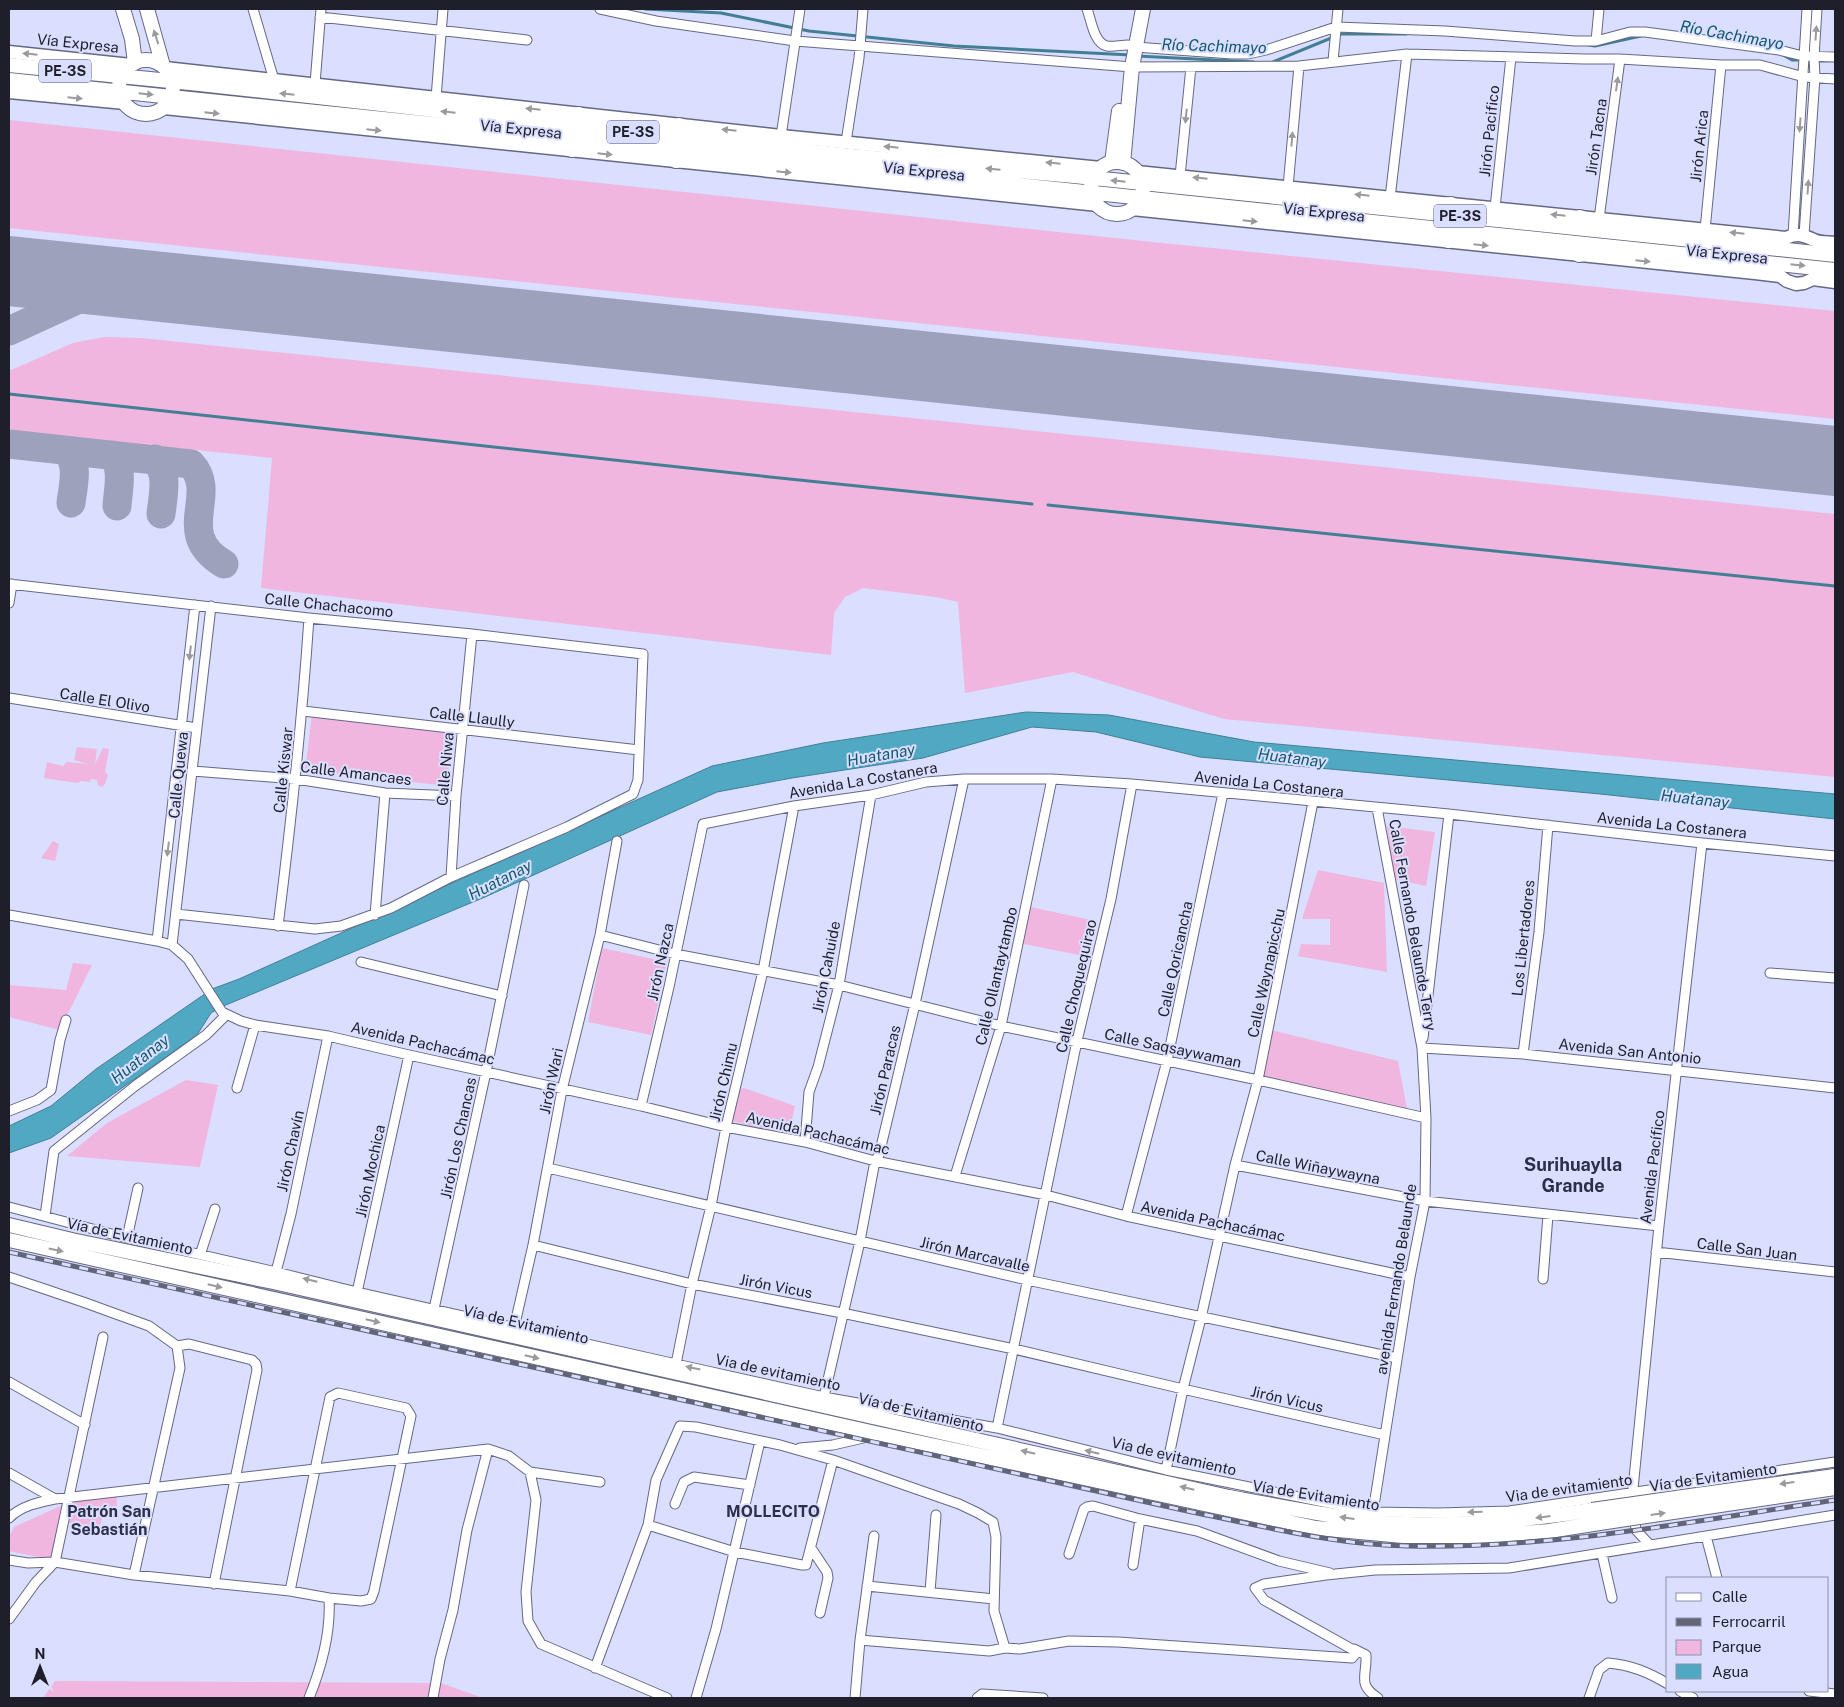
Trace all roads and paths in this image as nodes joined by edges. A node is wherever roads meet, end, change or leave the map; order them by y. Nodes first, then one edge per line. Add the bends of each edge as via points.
1 (123, 9) edge
2 (146, 9) edge
3 (253, 9) edge
4 (443, 9) edge
5 (600, 9) edge
6 (800, 9) edge
7 (863, 9) edge
8 (1087, 9) edge
9 (1134, 9) edge
10 (1143, 9) edge
11 (1338, 9) edge
12 (1599, 9) edge
13 (1807, 9) edge
14 (1817, 9) edge
15 (320, 13) edge
16 (1336, 27) junction
17 (442, 30) junction
18 (796, 37) junction
19 (527, 40) dead end
20 (861, 40) junction
21 (1596, 41) junction
22 (9, 52) edge
23 (1407, 54) junction
24 (1130, 56) junction
25 (1803, 56) junction
26 (1511, 57) junction
27 (1814, 57) junction
28 (1835, 57) edge
29 (1620, 59) junction
30 (1333, 61) junction
31 (9, 65) edge
32 (1721, 65) junction
33 (1299, 66) junction
34 (164, 67) junction
35 (129, 68) junction
36 (1191, 68) junction
37 (1804, 73) junction
38 (1815, 73) junction
39 (1835, 79) edge
40 (9, 80) edge
41 (274, 80) junction
42 (173, 81) junction
43 (315, 84) junction
44 (9, 92) edge
45 (122, 97) junction
46 (436, 98) junction
47 (168, 102) junction
48 (579, 114) junction
49 (679, 125) junction
50 (537, 128) junction
51 (781, 136) junction
52 (846, 142) junction
53 (720, 148) junction
54 (572, 150) junction
55 (676, 161) junction
56 (1104, 173) junction
57 (1180, 176) junction
58 (1140, 184) junction
59 (1288, 187) junction
60 (1390, 198) junction
61 (1451, 204) junction
62 (1098, 205) junction
63 (1494, 208) junction
64 (1132, 209) junction
65 (1580, 217) junction
66 (1406, 218) junction
67 (1599, 219) junction
68 (1705, 230) junction
69 (1800, 237) junction
70 (1620, 240) junction
71 (1448, 241) junction
72 (1835, 243) edge
73 (1579, 255) junction
74 (1775, 256) junction
75 (1829, 262) edge
76 (1780, 276) junction
77 (1813, 279) junction
78 (1835, 282) edge
79 (11, 584) edge
80 (9, 603) edge
81 (196, 605) junction
82 (211, 606) junction
83 (309, 618) junction
84 (472, 634) junction
85 (9, 698) edge
86 (303, 711) junction
87 (181, 726) junction
88 (197, 728) junction
89 (462, 729) junction
90 (638, 750) junction
91 (193, 771) junction
92 (296, 778) junction
93 (964, 778) junction
94 (1052, 779) junction
95 (1132, 784) junction
96 (385, 793) junction
97 (1224, 793) junction
98 (870, 795) junction
99 (456, 796) junction
100 (1313, 802) junction
101 (794, 806) junction
102 (1378, 808) junction
103 (1449, 814) junction
104 (703, 824) joint
105 (1548, 825) junction
106 (617, 840) dead end
107 (1702, 843) junction
108 (1835, 856) edge
109 (451, 877) junction
110 (524, 885) dead end
111 (176, 914) junction
112 (375, 915) junction
113 (9, 916) edge
114 (278, 926) junction
115 (600, 935) junction
116 (157, 941) junction
117 (172, 946) junction
118 (676, 954) junction
119 (361, 962) dead end
120 (763, 971) junction
121 (1770, 973) dead end
122 (1835, 978) edge
123 (839, 985) junction
124 (502, 996) junction
125 (915, 1004) junction
126 (224, 1013) junction
127 (66, 1020) dead end
128 (255, 1025) junction
129 (1001, 1026) junction
130 (328, 1036) junction
131 (1076, 1041) junction
132 (1422, 1048) junction
133 (1523, 1054) junction
134 (409, 1055) junction
135 (1167, 1061) junction
136 (1677, 1070) junction
137 (486, 1072) junction
138 (1258, 1080) junction
139 (238, 1088) dead end
140 (1835, 1088) edge
141 (562, 1090) junction
142 (641, 1106) junction
143 (9, 1111) edge
144 (1426, 1118) junction
145 (726, 1127) junction
146 (805, 1142) junction
147 (875, 1161) junction
148 (1235, 1165) junction
149 (548, 1168) junction
150 (955, 1176) junction
151 (138, 1188) dead end
152 (1046, 1195) junction
153 (1425, 1201) junction
154 (711, 1206) junction
155 (9, 1207) edge
156 (215, 1208) dead end
157 (1548, 1215) junction
158 (45, 1216) junction
159 (1126, 1216) junction
160 (9, 1225) edge
161 (1659, 1226) junction
162 (1219, 1236) junction
163 (127, 1238) junction
164 (9, 1240) edge
165 (860, 1241) junction
166 (533, 1245) junction
167 (1656, 1252) junction
168 (200, 1255) junction
169 (276, 1272) junction
170 (1835, 1272) edge
171 (9, 1277) edge
172 (1410, 1277) junction
173 (1542, 1279) dead end
174 (1027, 1280) junction
175 (692, 1284) junction
176 (356, 1297) junction
177 (434, 1309) junction
178 (842, 1313) junction
179 (1201, 1318) junction
180 (514, 1328) junction
181 (103, 1337) dead end
182 (177, 1346) junction
183 (1014, 1349) junction
184 (1398, 1358) junction
185 (676, 1364) junction
186 (9, 1382) edge
187 (1183, 1389) junction
188 (824, 1397) junction
189 (85, 1425) junction
190 (997, 1428) junction
191 (880, 1434) junction
192 (1385, 1435) junction
193 (760, 1442) junction
194 (780, 1445) junction
195 (488, 1449) junction
196 (403, 1458) junction
197 (833, 1460) junction
198 (1835, 1462) edge
199 (314, 1469) junction
200 (1166, 1470) junction
201 (530, 1472) junction
202 (9, 1473) edge
203 (1835, 1476) edge
204 (235, 1479) junction
205 (600, 1482) dead end
206 (750, 1485) junction
207 (154, 1487) junction
208 (1835, 1488) edge
209 (1632, 1494) junction
210 (69, 1497) junction
211 (55, 1499) junction
212 (1699, 1502) junction
213 (675, 1504) dead end
214 (1372, 1512) junction
215 (936, 1515) dead end
216 (1835, 1515) edge
217 (1592, 1517) junction
218 (9, 1518) edge
219 (1140, 1519) junction
220 (648, 1525) junction
221 (874, 1536) dead end
222 (1706, 1536) junction
223 (1649, 1544) junction
224 (811, 1548) junction
225 (735, 1552) junction
226 (1069, 1554) dead end
227 (1602, 1554) junction
228 (9, 1560) edge
229 (55, 1562) junction
230 (1134, 1565) dead end
231 (1335, 1574) junction
232 (134, 1575) junction
233 (1717, 1577) edge
234 (214, 1584) junction
235 (867, 1586) junction
236 (290, 1591) junction
237 (930, 1592) junction
238 (329, 1598) junction
239 (1612, 1598) dead end
240 (994, 1599) junction
241 (820, 1613) dead end
242 (9, 1619) edge
243 (860, 1640) junction
244 (1005, 1648) junction
245 (1351, 1648) junction
246 (594, 1668) junction
247 (1666, 1683) edge
248 (1682, 1692) edge
249 (1817, 1692) edge
250 (1835, 1694) edge
251 (310, 1698) edge
252 (434, 1698) edge
253 (667, 1698) edge
254 (696, 1698) edge
255 (855, 1698) edge
256 (977, 1698) edge
257 (1040, 1698) edge
258 (1378, 1698) edge
259 (1589, 1698) edge
260 (1693, 1698) edge

1 - 35 main road via 132,39
34 -> 2 main road
3 - 41 street
4 - 17 street
5 - 18 street via 656,20
6 - 18 street
7 - 20 street
8 - 24 street via 1098,40
9 - 24 main road
10 - 24 main road
11 - 16 street
12 - 21 street
13 - 25 street
27 -> 14 street
15 - 17 street
15 - 43 street
16 - 21 street
16 - 24 street via 1248,54
16 - 30 street
17 - 19 street
17 - 46 street
18 - 20 street
18 - 51 street
20 - 24 street
20 - 52 street
21 - 25 street via 1630,32 1645,32
35 -> 22 main road, Vía Expresa / PE-3S
23 - 26 street
23 - 30 street
23 - 60 street
24 - 36 street
24 - 56 main road
25 - 27 street
25 - 37 street
26 - 29 street
26 - 63 street, Jirón Pacifico
27 - 28 street
27 - 38 street
29 - 32 street
67 -> 29 street, Jirón Tacna
30 - 33 street
31 - 35 main road, Vía Expresa / PE-3S
32 - 37 street via 1760,65
32 - 68 street, Jirón Arica
33 - 36 street
59 -> 33 street
34 - 35 main road, Vía Expresa / PE-3S via 149,60
34 - 41 main road, Vía Expresa / PE-3S
34 - 42 main road
35 - 42 main road, Vía Expresa / PE-3S
35 - 45 main road
36 -> 57 street
37 - 38 street
37 -> 69 street
38 - 39 street
69 -> 38 street
40 - 45 main road, Vía Expresa / PE-3S
41 - 43 main road, Vía Expresa / PE-3S
42 - 47 main road
50 -> 42 main road, Vía Expresa / PE-3S
43 - 46 main road, Vía Expresa / PE-3S
44 -> 45 main road, Vía Expresa / PE-3S
45 -> 47 main road, Vía Expresa / PE-3S
45 - 47 main road, Vía Expresa / PE-3S via 131,109 148,114
48 -> 46 main road, Vía Expresa / PE-3S
47 - 50 main road, Vía Expresa / PE-3S
47 -> 54 main road, Vía Expresa / PE-3S
48 - 49 main road, Vía Expresa / PE-3S
48 - 50 main road
51 -> 49 main road, Vía Expresa / PE-3S
49 - 53 main road
50 - 53 main road, Vía Expresa / PE-3S
50 - 54 main road
51 - 52 main road, Vía Expresa / PE-3S
56 -> 52 main road, Vía Expresa / PE-3S
53 - 55 main road
53 - 56 main road, Vía Expresa / PE-3S
54 -> 55 main road, Vía Expresa / PE-3S
55 -> 62 main road, Vía Expresa / PE-3S
56 - 58 main road, Vía Expresa / PE-3S
56 - 58 main road, Vía Expresa / PE-3S via 1131,166
56 - 62 main road
57 - 58 main road, Vía Expresa / PE-3S
59 -> 57 main road, Vía Expresa / PE-3S
58 - 64 main road
58 - 66 main road, Vía Expresa / PE-3S
60 -> 59 main road, Vía Expresa / PE-3S
60 - 61 main road, Vía Expresa / PE-3S
61 - 63 main road, Vía Expresa / PE-3S
61 - 66 main road
62 - 64 main road, Vía Expresa / PE-3S via 1114,213
65 -> 63 main road, Vía Expresa / PE-3S
64 -> 71 main road, Vía Expresa / PE-3S
65 - 67 main road, Vía Expresa / PE-3S
65 - 70 main road
66 - 70 main road, Vía Expresa / PE-3S
66 - 71 main road
67 - 68 main road, Vía Expresa / PE-3S
69 -> 68 main road, Vía Expresa / PE-3S
69 - 72 main road, Vía Expresa / PE-3S
69 - 74 main road
69 - 75 main road
70 - 73 main road
70 - 74 main road, Vía Expresa / PE-3S
71 -> 73 main road, Vía Expresa / PE-3S
73 -> 76 main road, Vía Expresa / PE-3S
74 - 75 main road, Vía Expresa / PE-3S
74 - 76 main road
75 - 77 main road
76 - 77 main road, Vía Expresa / PE-3S via 1796,284
77 - 78 main road, Vía Expresa / PE-3S
79 - 80 street
79 - 81 street, Calle Chachacomo
81 - 82 street, Calle Chachacomo
81 -> 87 street, Calle Quewa
82 - 83 street, Calle Chachacomo
82 - 88 street, Calle Quewa
83 - 84 street, Calle Chachacomo
83 - 86 street, Calle Kiswar
84 - 89 street, Calle Niwa
84 - 90 street, Calle Chachacomo via 641,653 644,657
85 - 87 street, Calle El Olivo
86 - 89 street, Calle Llaully
86 - 92 street, Calle Kiswar
87 - 88 street, Calle El Olivo
87 -> 116 street, Calle Quewa
88 - 91 street, Calle Quewa
89 - 90 street, Calle Llaully
89 - 99 street, Calle Niwa
90 - 109 street via 638,780 633,794 567,827
91 - 92 street, Calle Amancaes
91 - 111 street, Calle Quewa
92 - 96 street, Calle Amancaes
92 - 114 street, Calle Kiswar
93 - 94 street, Avenida La Costanera
93 - 98 street, Avenida La Costanera via 926,782
93 - 125 street, Jirón Paracas
94 - 95 street, Avenida La Costanera
94 - 129 street, Calle Ollantaytambo
95 - 97 street, Avenida La Costanera
95 - 131 street, Calle Choquequirao via 1112,899
96 - 99 street, Calle Amancaes
96 - 112 street
97 - 100 street, Avenida La Costanera
97 - 135 street, Calle Qoricancha
98 - 101 street, Avenida La Costanera
98 - 123 street, Jirón Cahuide
99 - 109 street, Calle Niwa
100 - 102 street, Avenida La Costanera
100 - 138 street, Calle Waynapicchu
101 - 104 street, Avenida La Costanera
101 - 120 street, Jirón Chimu
102 - 103 street, Avenida La Costanera
102 - 132 street, Calle Fernando Belaunde Terry
103 - 105 street, Avenida La Costanera
103 - 132 street
104 - 118 street, Jirón Nazca
105 - 107 street, Avenida La Costanera
105 - 133 street, Los Libertadores via 1539,932
106 - 115 street, Jirón Wari
107 - 108 street, Avenida La Costanera
107 - 136 street, Avenida Pacífico
109 - 112 street
110 - 124 street, Jirón Los Chancas
111 - 114 street
111 - 117 street, Calle Quewa
112 - 114 street via 328,928
113 - 116 street
115 - 118 street, Calle Saqsaywaman
115 - 141 street, Jirón Wari
116 - 117 street
117 - 126 street via 188,959
118 - 120 street, Calle Saqsaywaman
118 - 142 street, Jirón Nazca
119 - 124 street
120 - 123 street, Calle Saqsaywaman
120 - 145 street, Jirón Chimu
121 - 122 street
123 - 125 street, Calle Saqsaywaman
123 - 146 street, Jirón Cahuide via 809,1092
124 - 137 street, Jirón Los Chancas
125 - 129 street, Calle Saqsaywaman
125 - 147 street, Jirón Paracas
126 - 128 street, Avenida Pachacámac
126 - 158 street via 206,1035 135,1086 54,1151
127 - 143 street via 51,1090
128 - 130 street, Avenida Pachacámac
128 - 139 street
129 - 131 street, Calle Saqsaywaman
129 - 150 street, Calle Ollantaytambo
130 - 134 street, Avenida Pachacámac
130 - 169 street, Jirón Chavín
131 - 135 street, Calle Saqsaywaman
131 - 152 street, Calle Choquequirao
132 - 133 street, Avenida San Antonio
132 - 144 street, avenida Fernando Belaunde
133 - 136 street, Avenida San Antonio
134 - 137 street, Avenida Pachacámac
134 - 176 street, Jirón Mochica
135 - 138 street, Calle Saqsaywaman
135 - 159 street, Calle Qoricancha
136 - 140 street, Avenida San Antonio
136 - 161 street, Avenida Pacífico
137 - 141 street, Avenida Pachacámac
137 - 177 street, Jirón Los Chancas
138 - 144 street, Calle Saqsaywaman
138 - 148 street, Calle Waynapicchu
141 - 142 street, Avenida Pachacámac
141 - 149 street, Jirón Wari
142 - 145 street, Avenida Pachacámac
144 - 153 street, avenida Fernando Belaunde
145 - 146 street, Avenida Pachacámac
145 - 154 street, Jirón Chimu
146 - 147 street, Avenida Pachacámac
147 - 150 street, Avenida Pachacámac
147 - 165 street, Jirón Paracas
148 - 153 street, Calle Wiñaywayna
148 - 162 street, Calle Waynapicchu
149 - 154 street, Jirón Marcavalle
149 - 166 street, Jirón Wari
150 - 152 street, Avenida Pachacámac
151 - 163 street
152 - 159 street, Avenida Pachacámac
152 - 174 street
153 - 157 street
153 - 172 street, avenida Fernando Belaunde
154 - 165 street, Jirón Marcavalle
154 - 175 street, Jirón Chimu
155 - 158 street, Via de evitamiento
156 - 168 street
157 - 161 street
157 - 173 street
158 - 163 street, Via de evitamiento
159 - 162 street, Avenida Pachacámac
160 - 176 main road, Vía de Evitamiento
161 - 167 street, Avenida Pacífico
162 - 172 street, Avenida Pachacámac
162 - 179 street
163 - 168 street, Via de evitamiento
164 -> 191 main road, Vía de Evitamiento
165 - 174 street, Jirón Marcavalle
165 - 178 street, Jirón Paracas
166 - 175 street, Jirón Vicus
166 - 180 street, Jirón Wari
167 - 170 street, Calle San Juan
167 - 209 street, Avenida Pacífico
168 - 169 street, Via de evitamiento
176 -> 169 street, Via de evitamiento
171 - 182 street via 149,1326
172 - 184 street, avenida Fernando Belaunde
174 - 179 street, Jirón Marcavalle
174 - 183 street
175 - 178 street, Jirón Vicus
175 - 185 street, Jirón Chimu
176 - 177 street, Via de evitamiento
217 -> 176 main road, Vía de Evitamiento via 1452,1524 1382,1523 1311,1512 1201,1491
177 - 180 street, Via de evitamiento
178 - 183 street, Jirón Vicus
178 - 188 street, Jirón Paracas
179 - 184 street, Jirón Marcavalle
179 - 187 street
180 - 185 street, Via de evitamiento
181 - 189 street
182 - 204 street via 189,1344 252,1360 256,1364
182 - 207 street via 180,1368
183 - 187 street, Jirón Vicus
183 - 190 street
184 - 192 street, avenida Fernando Belaunde
188 -> 185 street, Via de evitamiento
186 - 189 street
187 - 192 street, Jirón Vicus
187 - 200 street
188 - 190 street, Via de evitamiento
189 - 210 street
200 -> 190 street, Via de evitamiento
191 - 194 street via 816,1448
191 - 217 main road, Vía de Evitamiento via 1316,1528 1403,1536 1486,1536 1549,1531
192 - 214 street, avenida Fernando Belaunde
193 - 194 street
193 - 206 street
193 - 220 street via 680,1426 656,1480
194 - 197 street
195 - 196 street
195 - 201 street via 509,1456
195 - 252 street via 467,1530
196 - 199 street
196 - 199 street via 411,1416 406,1408 338,1393 330,1397
196 - 238 street via 371,1599
197 - 224 street
197 - 240 street via 960,1504 993,1522 996,1536
198 - 209 street, Via de evitamiento
199 - 204 street
199 - 236 street
200 - 214 street, Via de evitamiento
201 - 205 street
201 - 246 street via 536,1500 526,1592 528,1621 541,1644
202 - 211 street
203 -> 212 main road, Vía de Evitamiento
204 - 207 street
204 - 234 street
206 - 213 street via 694,1477 684,1482
206 - 225 street
207 - 210 street
207 - 232 street
208 - 212 main road, Vía de Evitamiento
209 -> 214 street, Via de evitamiento via 1509,1511
209 - 223 street, Avenida Pacífico via 1636,1530
210 - 211 street
210 - 229 street
211 - 218 street via 32,1504
212 - 217 main road, Vía de Evitamiento, bridge
215 - 237 street
216 - 222 street
219 - 226 street via 1087,1506
219 - 230 street
219 - 231 street via 1197,1531 1279,1561
220 - 225 street
220 - 246 street
221 - 235 street
222 - 223 street
222 - 233 street
223 - 227 street
224 - 225 street via 806,1565
224 - 241 street via 828,1578
225 - 254 street
227 - 231 street via 1509,1568 1375,1570
227 - 239 street
228 - 229 street
229 - 232 street
229 - 242 street
231 - 245 street via 1255,1588 1264,1600
232 - 234 street
234 - 236 street
235 - 237 street
235 - 243 street
236 - 238 street
237 - 240 street
238 - 251 street via 326,1647
240 - 244 street via 994,1611
243 - 244 street via 989,1651
243 - 255 street
244 - 245 street via 1020,1649 1069,1641 1118,1642 1352,1658 1357,1652
245 - 258 street via 1366,1655 1364,1682 1366,1689
246 - 253 street
247 - 259 street via 1624,1664 1608,1663 1599,1670
248 - 260 street
249 - 250 street
256 - 257 street via 982,1694

